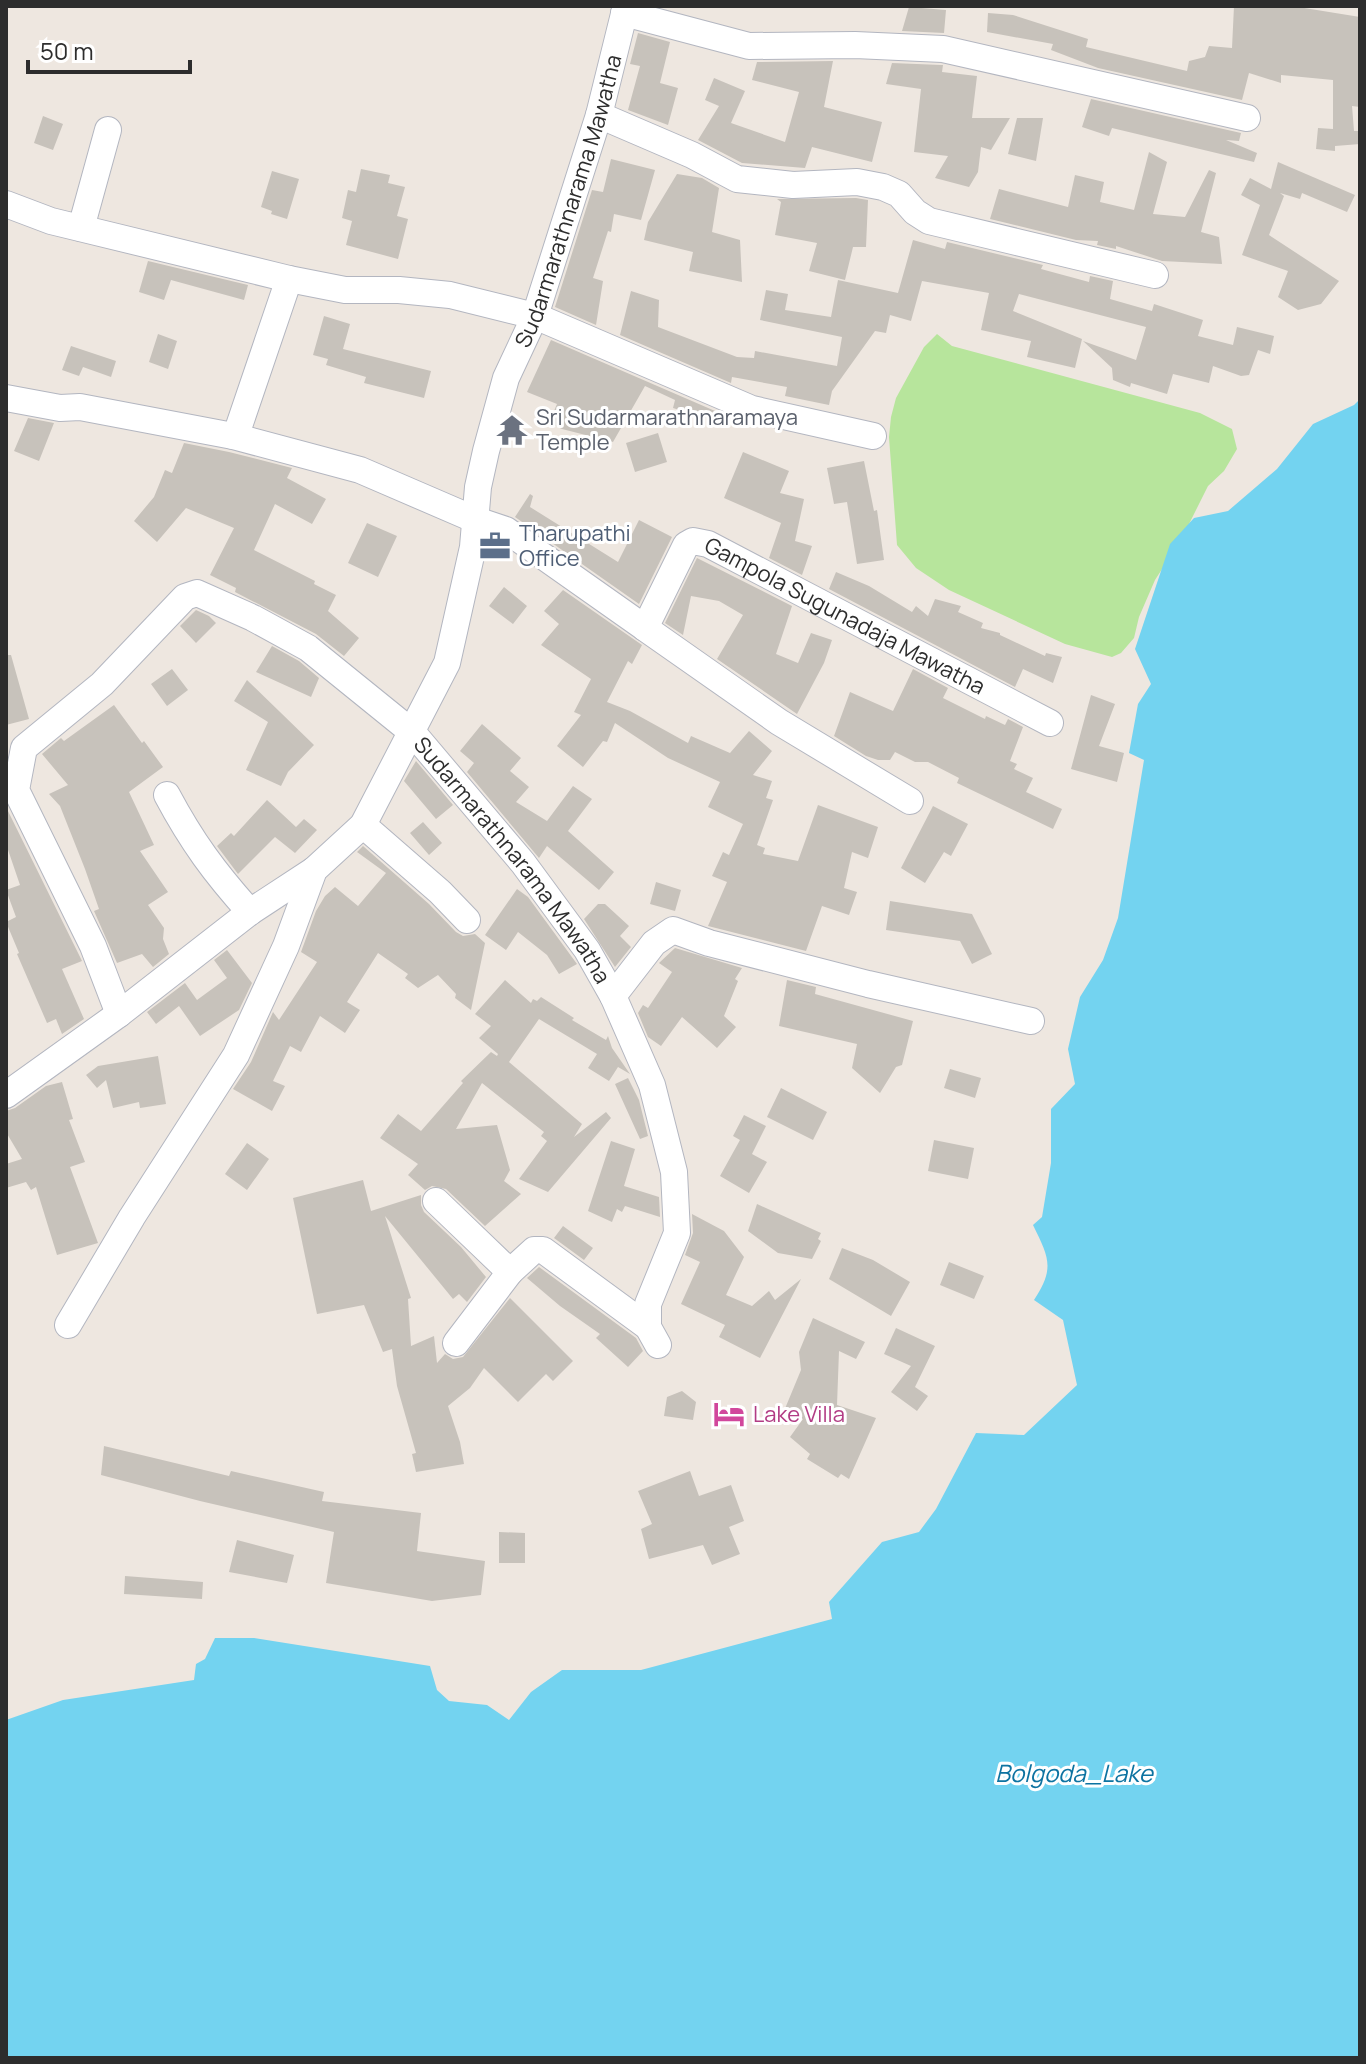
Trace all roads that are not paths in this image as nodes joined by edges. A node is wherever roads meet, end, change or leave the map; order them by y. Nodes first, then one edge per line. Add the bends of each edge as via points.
1 (625, 9) edge
2 (599, 115) junction
3 (1247, 118) dead end
4 (108, 130) dead end
5 (6, 204) edge
6 (81, 228) junction
7 (1155, 275) dead end
8 (289, 279) junction
9 (535, 316) junction
10 (6, 398) edge
11 (233, 436) junction
12 (873, 436) dead end
13 (476, 520) junction
14 (645, 628) junction
15 (1050, 723) dead end
16 (413, 733) junction
17 (167, 795) dead end
18 (910, 801) dead end
19 (363, 825) junction
20 (314, 870) junction
21 (250, 912) junction
22 (467, 920) dead end
23 (613, 996) junction
24 (119, 1014) junction
25 (1031, 1021) dead end
26 (6, 1095) edge
27 (436, 1201) dead end
28 (510, 1272) junction
29 (68, 1325) dead end
30 (456, 1343) dead end

1 - 2 street, Sudarmarathnarama Mawatha
1 - 3 street via 749,46 943,49
2 - 7 street via 737,179 883,187 929,221
2 - 9 street, Sudarmarathnarama Mawatha
4 - 6 street
5 - 6 street
6 - 8 street
8 - 9 street via 345,290 450,295
8 - 11 street
9 - 12 street via 752,409
9 - 13 street, Sudarmarathnarama Mawatha via 506,378 478,487
10 - 11 street
11 - 13 street via 360,470
13 - 14 street via 506,530
13 - 16 street, Sudarmarathnarama Mawatha via 447,663
14 - 15 street, Gampola Sugunadaja Mawatha via 686,545 700,542
14 - 18 street via 779,722
16 - 19 street
16 - 23 street, Sudarmarathnarama Mawatha via 523,863 587,950
16 - 24 street via 308,648 197,593 185,597 102,684 24,748 16,790 93,946
17 - 21 street via 210,867
19 - 20 street
19 - 22 street
20 - 21 street
20 - 29 street via 236,1055
21 - 24 street
23 - 25 street via 654,943 673,930 853,980
23 - 28 street, Sudarmarathnarama Mawatha via 652,1085 674,1172 677,1233 648,1304 653,1336 543,1250 534,1250
24 - 26 street
27 - 28 street
28 - 30 street

